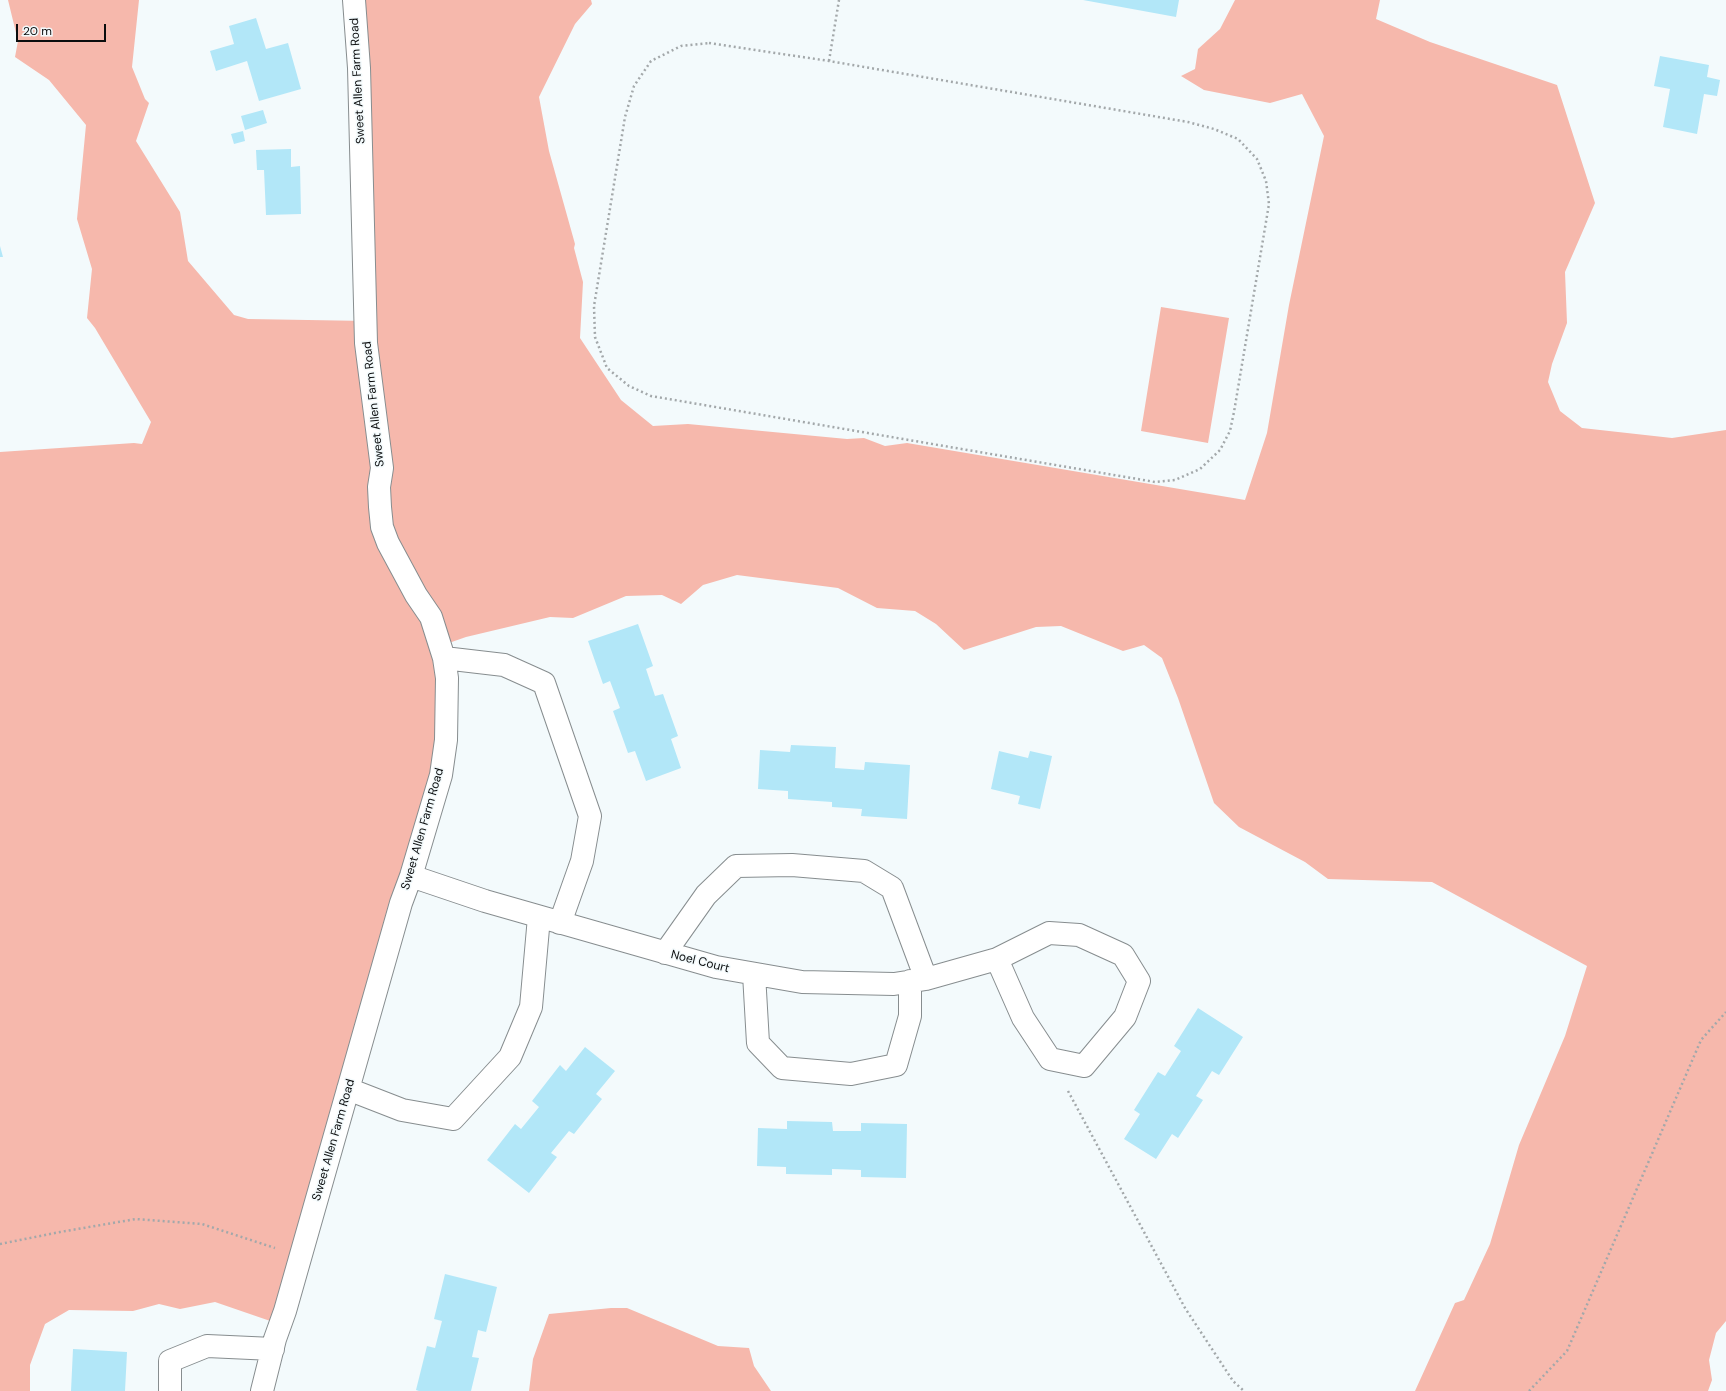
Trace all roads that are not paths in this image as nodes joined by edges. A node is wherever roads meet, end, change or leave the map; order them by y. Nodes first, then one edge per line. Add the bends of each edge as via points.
1 (354, 0) edge
2 (444, 658) junction
3 (411, 876) junction
4 (539, 917) junction
5 (560, 923) junction
6 (665, 953) junction
7 (997, 959) junction
8 (754, 974) junction
9 (918, 980) junction
10 (348, 1089) junction
11 (273, 1350) junction
12 (170, 1391) edge
13 (262, 1391) edge

1 - 2 street, Sweet Allen Farm Road via 359,68 366,342 382,468 379,488 382,527 416,595 431,617
2 - 3 street, Sweet Allen Farm Road via 447,678 446,740 441,775
2 - 5 street via 504,665 544,683 590,816 582,861
3 - 4 street, Noel Court
3 - 10 street, Sweet Allen Farm Road
4 - 5 street, Noel Court
4 - 10 street via 531,1007 510,1057 453,1119 402,1110
5 - 6 street, Noel Court
6 - 8 street, Noel Court
6 - 9 street via 706,895 736,866 792,865 864,871 892,888
7 - 7 street via 1049,933 1079,935 1123,955 1139,981 1125,1017 1084,1066 1050,1058 1023,1018
7 - 9 street, Noel Court
8 - 9 street, Noel Court via 802,982 894,984
8 - 9 street via 758,1043 767,1053 782,1068 851,1074 896,1065
10 - 11 street, Sweet Allen Farm Road
11 - 12 street via 207,1346 170,1361
11 - 13 street, Sweet Allen Farm Road

